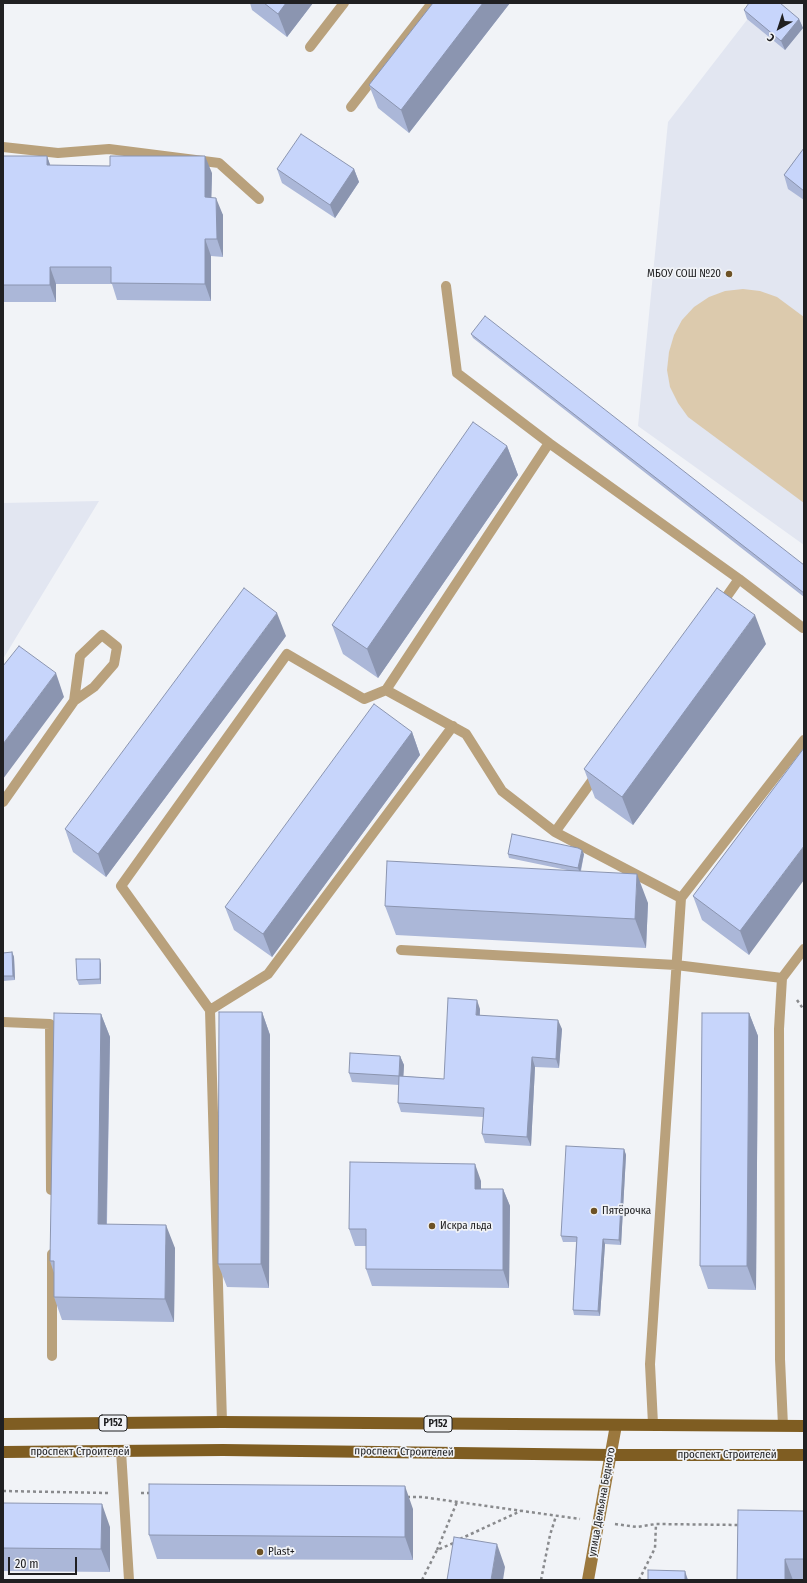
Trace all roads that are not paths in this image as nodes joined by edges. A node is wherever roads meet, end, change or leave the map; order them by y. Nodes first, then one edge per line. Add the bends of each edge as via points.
1 (344, 3) edge
2 (432, 3) edge
3 (310, 46) dead end
4 (351, 107) dead end
5 (3, 147) edge
6 (259, 199) dead end
7 (446, 286) dead end
8 (549, 443) junction
9 (739, 579) junction
10 (712, 617) edge
11 (803, 628) edge
12 (386, 690) junction
13 (74, 701) junction
14 (453, 726) junction
15 (804, 740) edge
16 (601, 769) edge
17 (3, 802) edge
18 (555, 832) junction
19 (681, 898) junction
20 (804, 949) edge
21 (401, 950) dead end
22 (676, 965) junction
23 (782, 978) junction
24 (210, 1010) junction
25 (3, 1022) edge
26 (51, 1198) edge
27 (52, 1246) edge
28 (52, 1356) dead end
29 (222, 1422) junction
30 (3, 1424) edge
31 (653, 1424) junction
32 (616, 1425) junction
33 (784, 1426) junction
34 (804, 1426) edge
35 (121, 1451) junction
36 (3, 1452) edge
37 (611, 1455) junction
38 (804, 1455) edge
39 (129, 1580) edge
40 (588, 1580) edge

1 - 3 lane
2 - 4 lane
5 - 6 lane via 58,153 109,149 219,163
7 - 8 lane via 456,373
8 - 9 lane
8 - 12 lane
9 - 10 lane
9 - 11 lane
12 - 14 lane
12 - 24 lane via 364,699 287,654 122,886
13 - 13 lane via 80,656 102,635 117,647 114,664 94,687
13 - 17 lane
14 - 18 lane via 466,734 502,791
14 - 24 lane via 268,974
15 - 19 lane
16 - 18 lane
18 - 19 lane
19 - 22 lane
20 - 23 lane
21 - 22 lane
22 - 23 lane
22 - 31 lane via 650,1364
23 - 33 lane via 779,1029 780,1359
24 - 29 lane
25 - 26 lane via 50,1024
27 - 28 lane
29 - 30 main road, Р152
29 - 32 main road, Р152
31 - 32 main road, Р152
31 - 33 main road, Р152
32 - 37 street, улица Демьяна Бедного
33 - 34 main road, Р152
35 - 36 main road, проспект Строителей
35 - 37 main road, проспект Строителей
35 - 39 lane
37 - 38 main road, проспект Строителей
37 - 40 street, улица Демьяна Бедного

